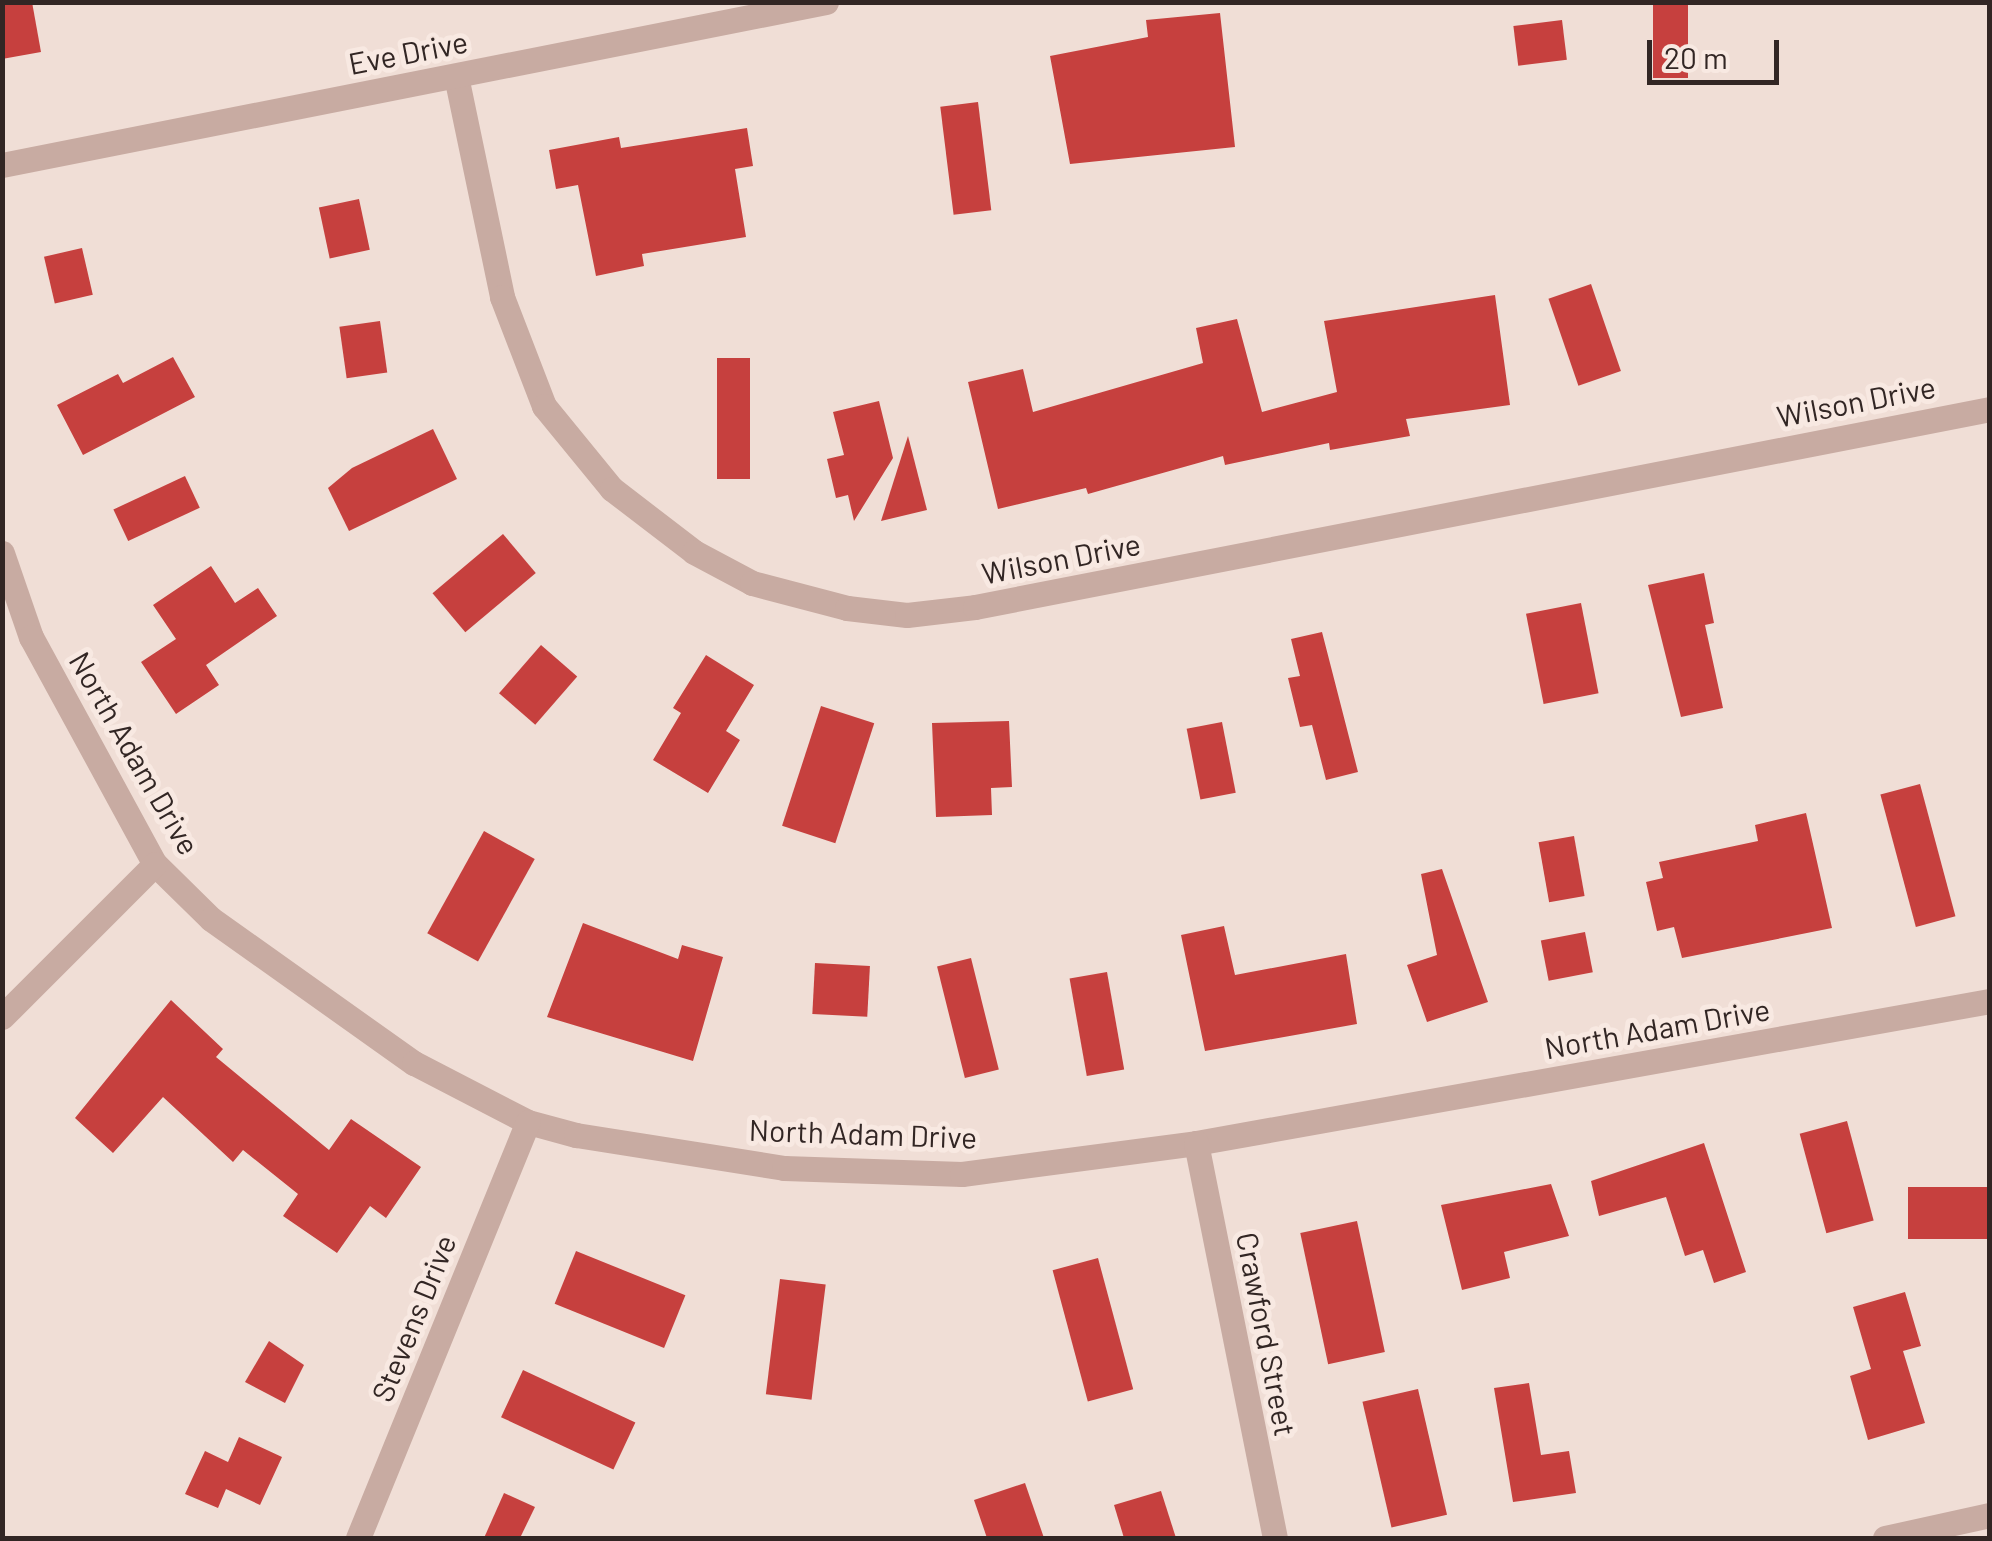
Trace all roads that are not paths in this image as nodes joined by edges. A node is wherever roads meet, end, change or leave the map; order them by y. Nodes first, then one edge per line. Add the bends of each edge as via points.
1 (826, 2) edge
2 (456, 76) junction
3 (2, 165) edge
4 (1990, 409) edge
5 (2, 553) edge
6 (155, 864) junction
7 (1990, 1001) edge
8 (2, 1016) edge
9 (528, 1122) junction
10 (1196, 1143) junction
11 (1990, 1515) edge
12 (358, 1538) edge
13 (1275, 1538) edge
14 (1885, 1538) edge

1 - 2 street, Eve Drive
2 - 3 street, Eve Drive
2 - 4 street, Wilson Drive via 502,297 544,406 612,489 694,552 752,582 847,608 907,615 975,608
5 - 6 street, North Adam Drive via 31,637
6 - 8 street
6 - 9 street, North Adam Drive via 211,919 327,1006 414,1063
7 - 10 street, North Adam Drive
9 - 10 street, North Adam Drive via 784,1168 962,1174
9 - 12 street, Stevens Drive
10 - 13 street, Crawford Street
11 - 14 street

